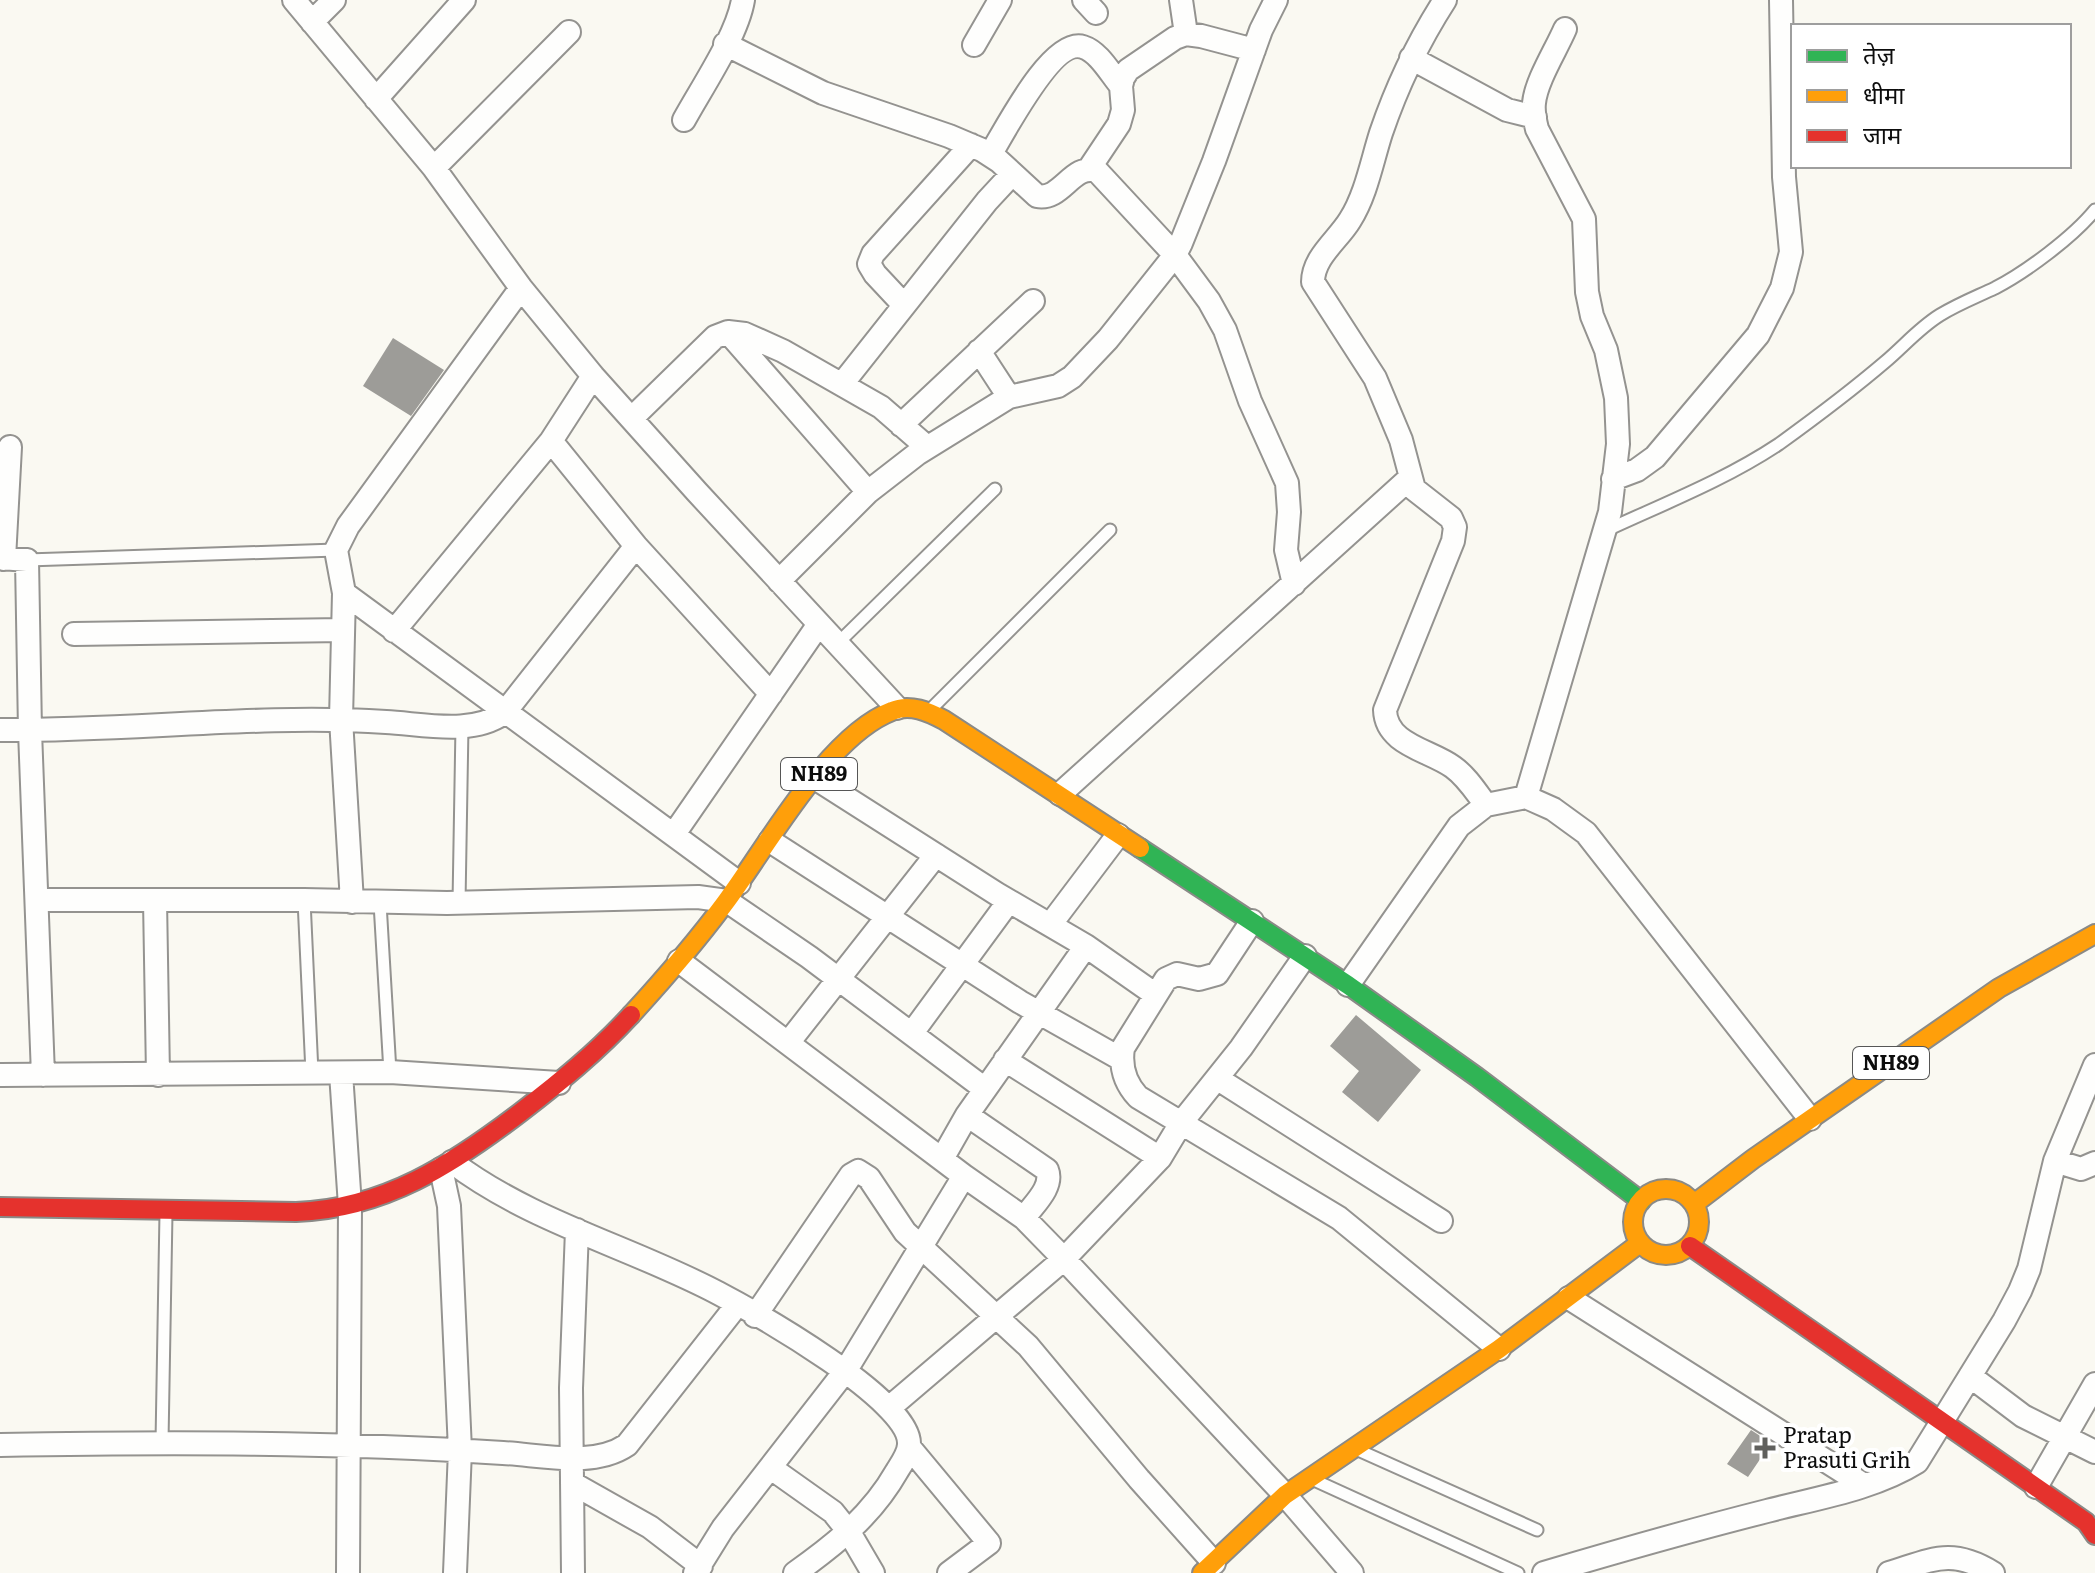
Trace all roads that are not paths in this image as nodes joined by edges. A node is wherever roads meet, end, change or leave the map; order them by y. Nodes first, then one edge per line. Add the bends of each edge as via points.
1 (294, 0) edge
2 (334, 0) edge
3 (464, 0) edge
4 (743, 0) edge
5 (1000, 0) edge
6 (1181, 0) edge
7 (1276, 0) edge
8 (1445, 0) edge
9 (1781, 0) edge
10 (312, 22) junction
11 (1565, 29) dead end
12 (569, 32) dead end
13 (1186, 34) junction
14 (725, 44) junction
15 (974, 45) dead end
16 (1254, 50) junction
17 (1411, 58) junction
18 (1121, 86) junction
19 (376, 99) junction
20 (1535, 117) junction
21 (684, 120) dead end
22 (980, 150) junction
23 (434, 168) junction
24 (1089, 169) junction
25 (1012, 174) junction
26 (2095, 210) edge
27 (1175, 255) junction
28 (521, 288) junction
29 (1033, 301) dead end
30 (904, 305) junction
31 (728, 332) junction
32 (979, 351) junction
33 (593, 376) junction
34 (842, 384) junction
35 (1009, 397) junction
36 (632, 418) junction
37 (901, 425) junction
38 (551, 441) junction
39 (10, 447) dead end
40 (927, 447) junction
41 (1410, 478) junction
42 (1613, 479) junction
43 (995, 489) dead end
44 (868, 492) junction
45 (1110, 530) dead end
46 (1604, 531) junction
47 (636, 546) junction
48 (336, 550) junction
49 (2, 558) edge
50 (27, 560) junction
51 (779, 581) junction
52 (1294, 584) junction
53 (344, 593) junction
54 (819, 624) junction
55 (343, 630) junction
56 (394, 631) junction
57 (74, 634) dead end
58 (838, 643) junction
59 (771, 694) junction
60 (897, 708) junction
61 (505, 712) junction
62 (929, 712) junction
63 (341, 719) junction
64 (462, 726) junction
65 (0, 730) edge
66 (30, 731) junction
67 (815, 778) junction
68 (1060, 794) junction
69 (1526, 797) junction
70 (1486, 805) junction
71 (674, 834) junction
72 (1118, 835) junction
73 (770, 841) junction
74 (936, 855) junction
75 (733, 892) junction
76 (38, 900) junction
77 (155, 900) junction
78 (304, 900) junction
79 (1009, 901) junction
80 (352, 902) junction
81 (380, 903) junction
82 (459, 903) junction
83 (889, 917) junction
84 (1252, 921) junction
85 (1050, 925) junction
86 (2095, 934) edge
87 (1086, 946) junction
88 (1305, 956) junction
89 (679, 961) junction
90 (963, 965) junction
91 (838, 982) junction
92 (1348, 985) junction
93 (1156, 995) junction
94 (1038, 1012) junction
95 (912, 1033) junction
96 (788, 1043) junction
97 (1121, 1059) junction
98 (1005, 1060) junction
99 (2095, 1065) edge
100 (390, 1072) junction
101 (312, 1073) junction
102 (341, 1073) junction
103 (0, 1075) edge
104 (43, 1075) junction
105 (158, 1075) junction
106 (1218, 1079) junction
107 (559, 1083) junction
108 (985, 1089) junction
109 (967, 1115) junction
110 (1810, 1119) junction
111 (1181, 1123) junction
112 (1160, 1158) junction
113 (942, 1159) junction
114 (2055, 1161) junction
115 (2095, 1163) edge
116 (447, 1165) junction
117 (964, 1176) junction
118 (1641, 1201) junction
119 (1694, 1204) junction
120 (350, 1206) junction
121 (0, 1207) edge
122 (166, 1212) junction
123 (1024, 1218) junction
124 (1441, 1221) dead end
125 (577, 1230) junction
126 (1640, 1243) junction
127 (1690, 1246) junction
128 (922, 1247) junction
129 (1064, 1259) junction
130 (1569, 1298) junction
131 (746, 1310) junction
132 (998, 1316) junction
133 (1499, 1349) junction
134 (846, 1370) junction
135 (1970, 1376) junction
136 (2095, 1384) edge
137 (889, 1408) junction
138 (1943, 1420) junction
139 (2064, 1438) junction
140 (162, 1442) junction
141 (350, 1444) junction
142 (0, 1445) edge
143 (1352, 1447) junction
144 (910, 1448) junction
145 (460, 1450) junction
146 (2095, 1452) edge
147 (572, 1457) junction
148 (771, 1468) junction
149 (1309, 1478) junction
150 (572, 1483) junction
151 (1864, 1485) junction
152 (2036, 1487) junction
153 (1285, 1495) junction
154 (1537, 1530) dead end
155 (849, 1532) junction
156 (2095, 1535) edge
157 (698, 1569) edge
158 (1207, 1570) edge
159 (348, 1573) edge
160 (455, 1573) edge
161 (573, 1573) edge
162 (795, 1573) edge
163 (873, 1573) edge
164 (949, 1573) edge
165 (1352, 1573) edge
166 (1518, 1573) edge
167 (1544, 1573) edge
168 (1889, 1573) edge
169 (1993, 1573) edge

1 - 10 street
2 - 10 street
3 - 19 street
4 - 14 street
5 - 15 street
6 - 13 street
7 - 16 street
8 - 17 street
9 - 42 street via 1784,177 1791,252 1782,288 1758,335 1655,457
10 - 19 street
11 - 20 street via 1537,89
12 - 23 street
13 - 16 street
13 - 18 street via 1128,70
14 - 21 street
14 - 22 street via 823,93
16 - 27 street
17 - 20 street via 1507,110
17 - 41 street via 1357,207 1313,271 1313,282 1375,378 1401,440
18 - 22 street via 1085,47 1062,51
18 - 24 street via 1119,124
19 - 23 street
20 - 42 street via 1584,219 1587,292 1616,398
22 - 25 street
22 - 30 street via 873,254 869,264 875,274
23 - 28 street
24 - 25 street via 1044,197
24 - 27 street via 1097,171
25 - 30 street
26 - 46 lane via 2053,250 1916,332 1888,360 1776,446 1721,478
27 - 35 street via 1072,377 1058,386
27 - 52 street via 1225,330 1287,483 1286,550
28 - 33 street
28 - 48 street via 348,526
29 - 32 street
30 - 34 street
31 - 34 street via 765,342
31 - 36 street via 715,337
31 - 44 street
32 - 35 street
32 - 37 street
33 - 36 street
33 - 38 street
34 - 37 street
35 - 40 street
36 - 51 street
37 - 40 street
38 - 47 street
38 - 56 street
39 - 49 street
40 - 44 street
41 - 52 street
41 - 70 street via 1414,489 1455,527 1385,710 1385,722 1414,748 1464,775
42 - 46 street
43 - 58 lane
44 - 51 street
45 - 62 lane
46 - 69 street
47 - 59 street
47 - 61 street
48 - 50 lane
48 - 53 street
49 - 50 street
50 - 66 street
51 - 54 street
52 - 68 street
53 - 55 street
53 - 56 street
54 - 58 street
54 - 59 street
55 - 57 street
55 - 63 street
56 - 61 street
58 - 60 street
59 - 71 street
60 - 62 main road
60 - 67 main road, NH89 via 865,725
61 - 64 street via 492,722
61 - 71 street
62 - 68 main road
63 - 64 street
63 - 66 street
63 - 80 street
64 - 82 lane
65 - 66 street
66 - 76 street
67 - 73 main road, NH89
67 - 74 street
68 - 72 main road
69 - 70 street
69 - 110 street via 1586,833
70 - 92 street via 1459,826
71 - 75 street
72 - 84 main road
72 - 85 street
73 - 75 main road, NH89
73 - 83 street
74 - 79 street
74 - 83 street
75 - 82 street
75 - 89 main road, NH89
75 - 91 street
76 - 77 street
76 - 104 street
77 - 78 street
77 - 105 street
78 - 80 street
78 - 101 lane
79 - 85 street
79 - 90 street
80 - 81 street
81 - 82 street
81 - 100 lane
83 - 90 street
83 - 91 street
84 - 88 main road
84 - 93 street via 1217,974 1199,979 1177,974 1166,979
85 - 87 street
86 - 110 main road, NH89 via 1999,988
87 - 93 street
87 - 94 street
88 - 92 main road
88 - 106 street
89 - 96 street
89 - 107 main road, NH89 via 631,1016
90 - 94 street
90 - 95 street
91 - 95 street
91 - 96 street
92 - 118 main road
93 - 97 street
94 - 97 street
94 - 98 street
95 - 108 street
96 - 113 street
97 - 111 street via 1128,1086 1138,1097
98 - 108 street
98 - 112 street
99 - 114 street
100 - 102 street
100 - 107 street
101 - 102 street
101 - 105 street
102 - 120 street
103 - 104 street
104 - 105 street
106 - 111 street
106 - 124 street
107 - 116 main road, NH89
108 - 109 street
109 - 113 street
109 - 123 street via 1047,1170 1048,1185
110 - 119 main road, NH89
111 - 112 street
111 - 133 street via 1339,1218
112 - 129 street
113 - 117 street
114 - 115 street via 2081,1169
114 - 135 street via 2029,1269
116 - 120 main road, NH89
116 - 125 street
116 - 145 street
117 - 123 street
117 - 128 street
118 - 119 main road via 1669,1188
118 - 126 main road via 1633,1214
119 - 127 main road via 1700,1221
120 - 122 main road, NH89
120 - 141 street
121 - 122 main road, NH89
122 - 140 lane
123 - 129 street
125 - 131 street
125 - 147 street
126 - 127 main road via 1670,1256
126 - 130 main road
127 - 138 main road
128 - 131 street via 858,1171
128 - 132 street
128 - 134 street
129 - 132 street
129 - 153 street
130 - 133 main road
130 - 151 street
131 - 134 street
131 - 147 street via 627,1445 613,1455
132 - 137 street
132 - 158 street via 1139,1479
133 - 143 main road
134 - 137 street
134 - 148 street
135 - 138 street
135 - 139 street via 2009,1407
136 - 139 street
137 - 144 street
138 - 151 street via 1917,1462
138 - 152 main road
139 - 146 street
139 - 152 street
140 - 141 street
140 - 142 street
141 - 145 street
141 - 159 street
143 - 149 main road
143 - 154 lane
144 - 155 street via 887,1489
144 - 164 street via 989,1543
145 - 147 street
145 - 160 street
147 - 150 street
148 - 155 street via 833,1512
148 - 157 street
149 - 153 main road
149 - 166 lane
150 - 157 street via 650,1527
150 - 161 street
151 - 167 street
152 - 156 main road via 2086,1522
153 - 158 main road
153 - 165 street
155 - 162 street
155 - 163 street
168 - 169 street via 1957,1557

